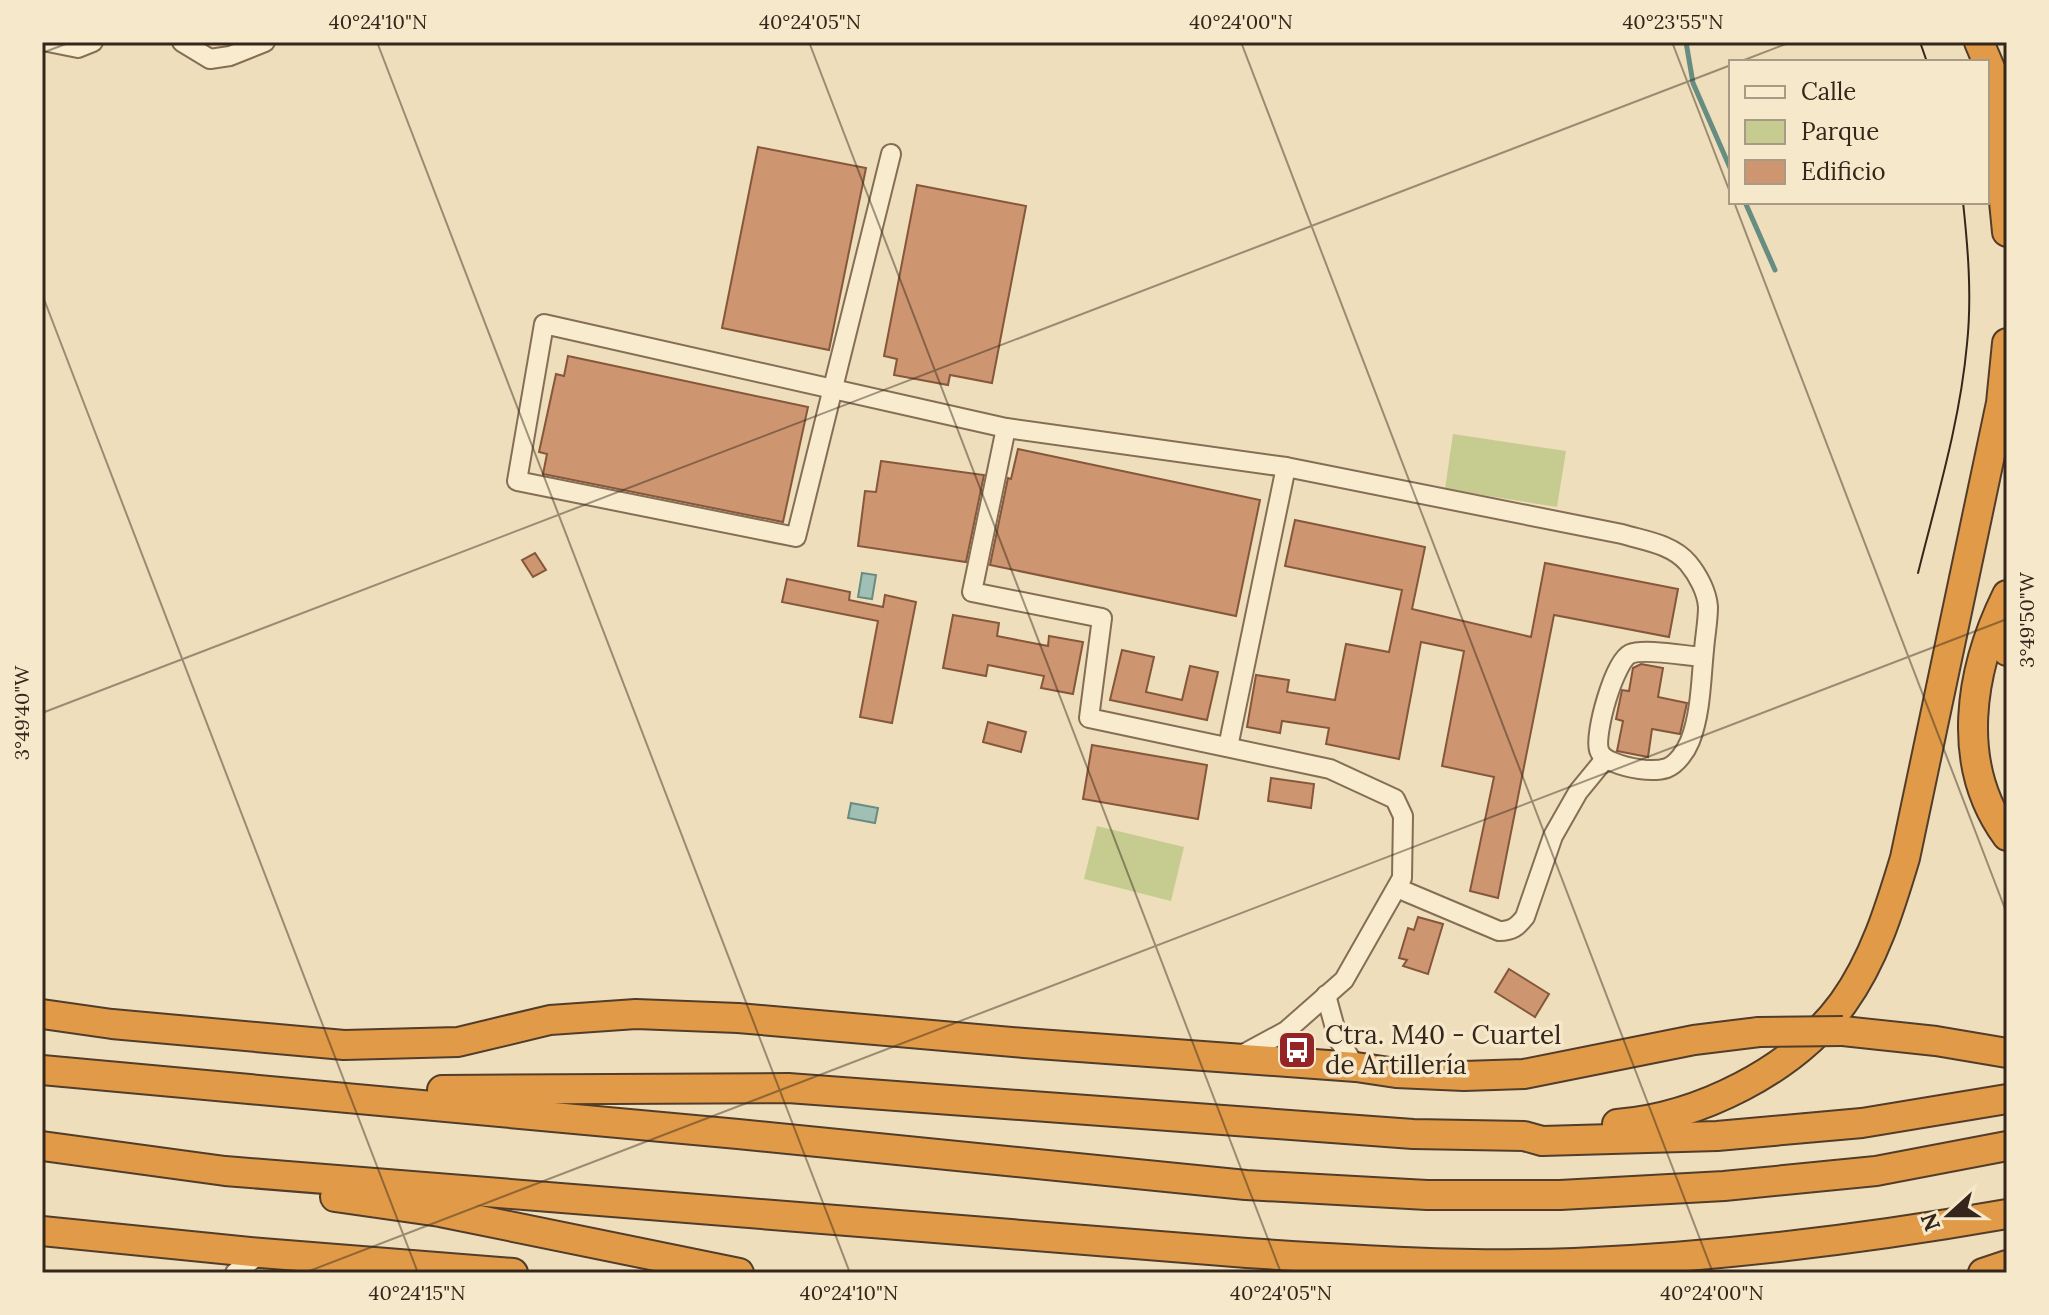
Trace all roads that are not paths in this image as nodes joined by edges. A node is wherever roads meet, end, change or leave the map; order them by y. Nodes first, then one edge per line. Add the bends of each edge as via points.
1 (48, 42) edge
2 (93, 42) edge
3 (182, 42) edge
4 (265, 42) edge
5 (1989, 66) edge
6 (2007, 108) edge
7 (1989, 120) edge
8 (891, 154) dead end
9 (2007, 232) edge
10 (2007, 343) edge
11 (833, 389) junction
12 (1006, 428) junction
13 (1286, 467) junction
14 (2007, 595) edge
15 (1703, 657) junction
16 (1228, 747) junction
17 (1605, 759) junction
18 (2007, 836) edge
19 (1397, 888) junction
20 (1326, 995) junction
21 (42, 1014) edge
22 (2007, 1053) edge
23 (1236, 1059) junction
24 (1356, 1067) junction
25 (42, 1070) edge
26 (242, 1090) junction
27 (2007, 1099) edge
28 (1524, 1136) junction
29 (42, 1146) edge
30 (2007, 1146) edge
31 (225, 1171) junction
32 (2007, 1214) edge
33 (42, 1231) edge
34 (261, 1253) junction
35 (2007, 1265) edge
36 (235, 1273) edge
37 (513, 1273) edge
38 (739, 1273) edge
39 (1983, 1273) edge

1 - 2 street via 78,48
3 - 4 street via 210,59
5 - 6 highway
7 - 9 highway
8 - 11 street
10 - 28 highway via 2001,403 1905,858 1873,951 1842,1003 1803,1045 1742,1086 1687,1111 1636,1122 1541,1126
11 - 11 street via 544,324 517,481 796,537
11 - 12 street
12 - 13 street
12 - 16 street via 972,592 1102,618 1089,718
13 - 15 street via 1669,548 1687,561 1703,586 1708,606
13 - 16 street
14 - 18 highway via 1976,675 1972,719 1975,758 1986,795
15 - 17 street via 1690,741 1680,758 1668,768 1649,769
15 - 17 street via 1631,653 1622,661 1614,673 1598,737
16 - 19 street via 1330,769 1395,799 1403,816 1402,878
17 - 19 street via 1553,836 1518,926 1499,931
19 - 20 street via 1344,980
20 - 23 street via 1286,1031
20 - 24 street via 1338,1039
21 - 23 highway via 344,1045 458,1042 550,1020 636,1014
22 - 24 highway, bridge via 1843,1031 1759,1032 1524,1074 1464,1076
23 - 24 highway
25 - 26 highway
26 - 28 highway via 788,1088 1413,1134
26 - 30 highway via 1246,1185 1427,1195 1560,1195 1724,1186 1876,1171
27 - 28 highway via 1862,1123 1717,1136 1542,1141
29 - 31 highway
31 - 32 highway via 1414,1263 1573,1263 1730,1252 1889,1235
31 - 38 highway via 289,1191 440,1212
33 - 34 highway
34 - 36 street
34 - 37 highway
35 - 39 highway

